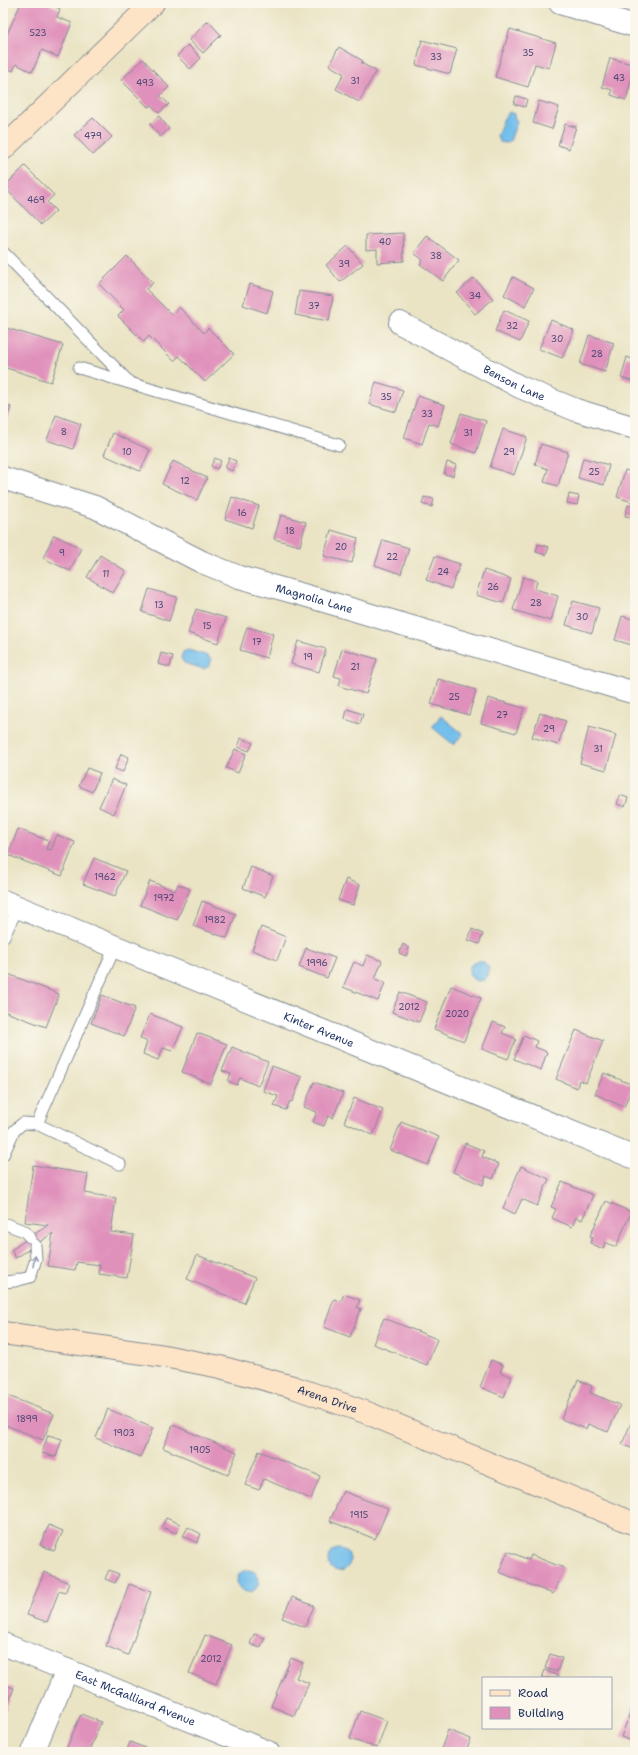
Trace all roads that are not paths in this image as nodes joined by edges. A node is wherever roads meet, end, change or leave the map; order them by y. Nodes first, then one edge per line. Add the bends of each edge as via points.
1 (153, 3) edge
2 (560, 3) edge
3 (635, 26) edge
4 (3, 149) edge
5 (3, 252) edge
6 (400, 323) dead end
7 (79, 368) dead end
8 (129, 383) junction
9 (635, 428) edge
10 (339, 445) dead end
11 (3, 478) edge
12 (635, 693) edge
13 (10, 904) edge
14 (3, 935) edge
15 (115, 947) junction
16 (37, 1124) junction
17 (3, 1155) edge
18 (635, 1158) edge
19 (120, 1164) dead end
20 (3, 1223) edge
21 (3, 1282) edge
22 (3, 1333) edge
23 (635, 1524) edge
24 (3, 1644) edge
25 (67, 1670) junction
26 (33, 1752) edge
27 (268, 1752) edge

1 - 4 main road
2 - 3 street
5 - 8 lane
6 - 9 street, Benson Lane via 520,387 576,410
7 - 8 lane
8 - 10 lane
11 - 12 street, Magnolia Lane via 95,507 202,562 239,577
13 - 14 lane
13 - 15 street, Kinter Avenue
15 - 16 lane
15 - 18 street, Kinter Avenue
16 - 17 lane via 23,1123 14,1131
16 - 19 lane
21 -> 20 lane via 30,1277 36,1259 33,1241 24,1231
22 - 23 main road, Arena Drive via 164,1356 220,1367 293,1387 365,1412
24 - 25 street, East McGalliard Avenue
25 - 26 street
25 - 27 street, East McGalliard Avenue

